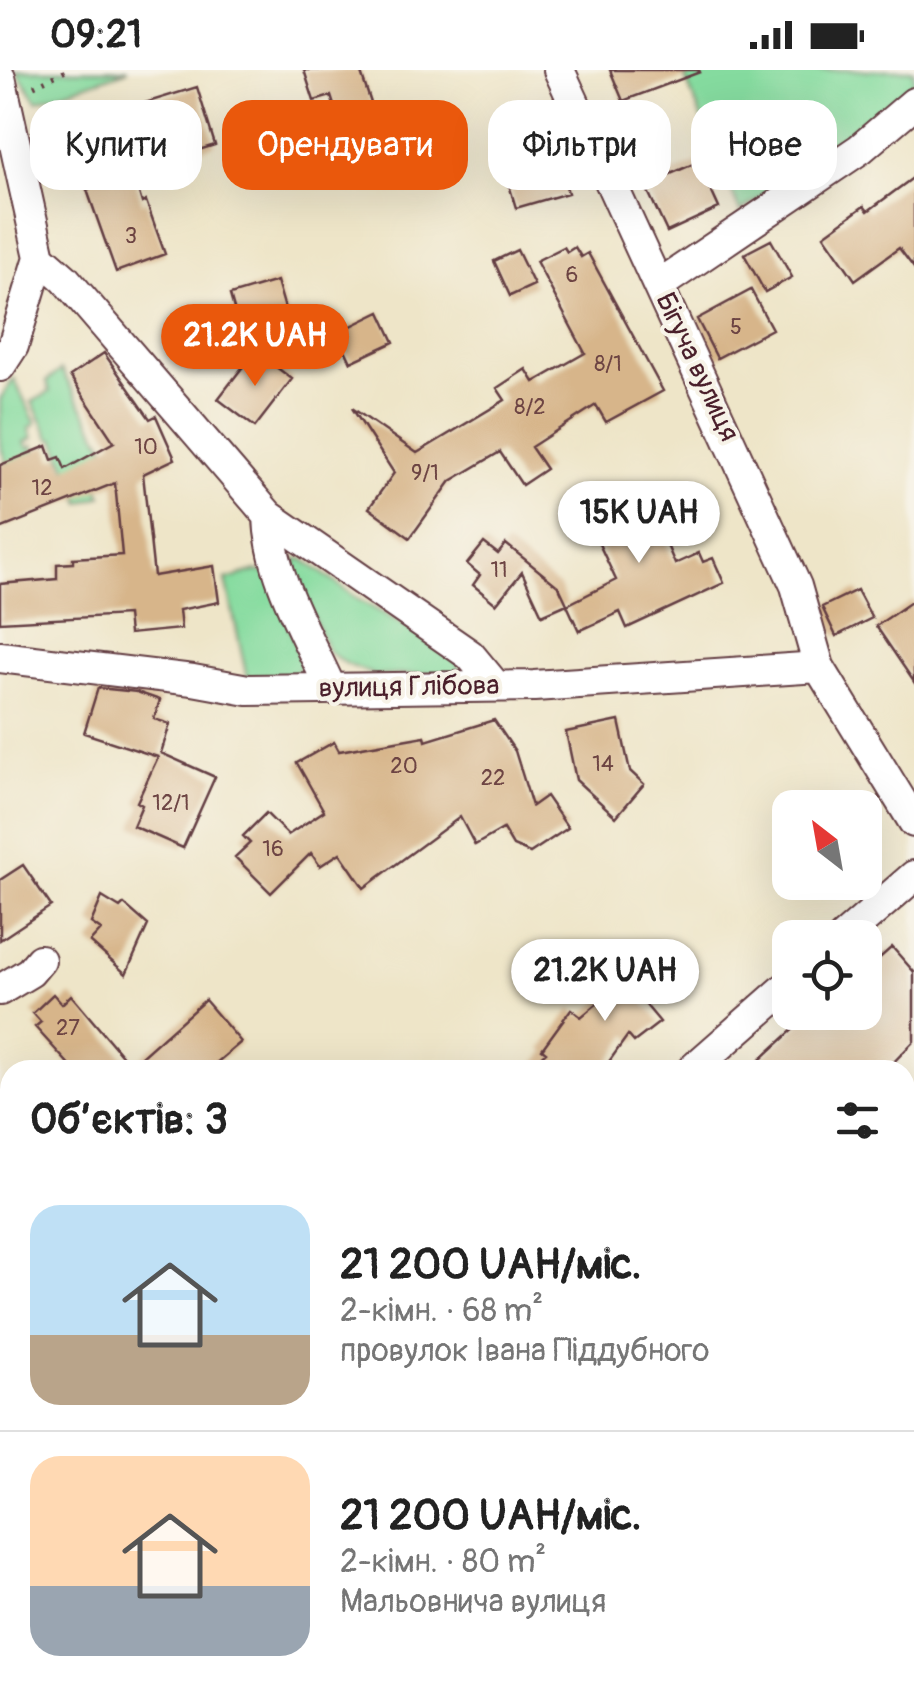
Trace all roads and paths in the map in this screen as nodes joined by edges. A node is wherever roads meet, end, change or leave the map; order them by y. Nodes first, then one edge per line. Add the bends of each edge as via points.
1 (68, 70) edge
2 (559, 70) edge
3 (1, 81) edge
4 (914, 103) edge
5 (40, 257) junction
6 (660, 285) junction
7 (0, 366) edge
8 (270, 516) junction
9 (0, 657) edge
10 (819, 667) junction
11 (494, 684) junction
12 (332, 689) junction
13 (914, 822) edge
14 (914, 876) edge
15 (864, 920) edge
16 (40, 960) dead end
17 (0, 990) edge
18 (772, 1000) edge
19 (703, 1060) edge

1 - 3 path via 22,91
2 - 6 street, Бігуча вулиця
3 - 5 street
4 - 6 street via 860,149
5 - 7 street via 13,346
5 - 8 street
6 - 10 street, Бігуча вулиця via 796,586
8 - 11 street via 470,655
8 - 12 street via 277,564
9 - 12 street, вулиця Глібова via 248,690
10 - 11 street, вулиця Глібова
10 - 13 street, Бігуча вулиця
11 - 12 street, вулиця Глібова
14 - 15 street
16 - 17 street
18 - 19 street

